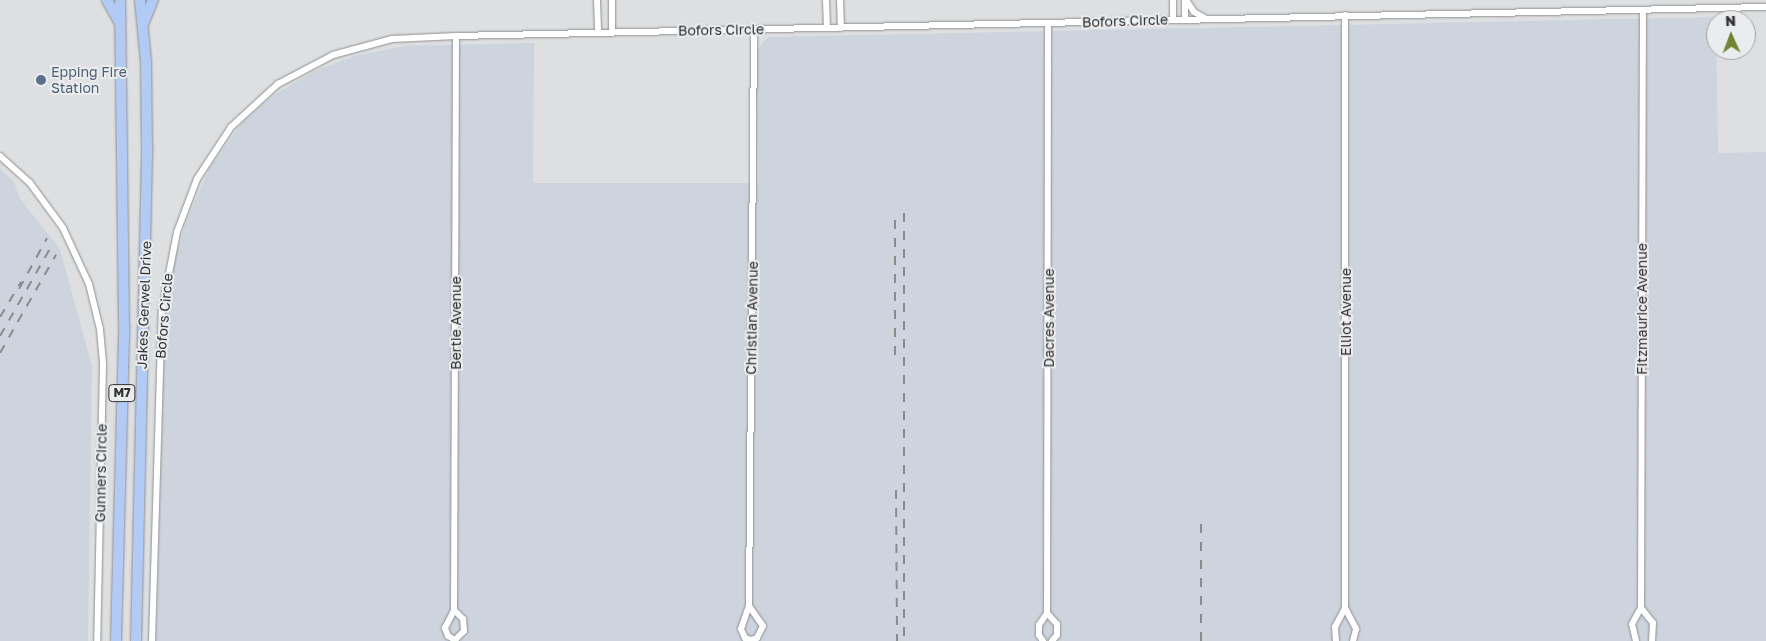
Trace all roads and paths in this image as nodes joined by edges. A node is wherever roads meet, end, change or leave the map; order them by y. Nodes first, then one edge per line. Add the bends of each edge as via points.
1 (107, 0) edge
2 (120, 0) edge
3 (140, 0) edge
4 (153, 0) edge
5 (597, 0) edge
6 (612, 0) edge
7 (826, 0) edge
8 (840, 0) edge
9 (1173, 0) edge
10 (1186, 0) edge
11 (1766, 6) edge
12 (1643, 10) junction
13 (1345, 15) junction
14 (1206, 18) junction
15 (1185, 19) junction
16 (1173, 20) junction
17 (1048, 23) junction
18 (143, 25) junction
19 (121, 28) junction
20 (827, 28) junction
21 (841, 28) junction
22 (754, 30) junction
23 (598, 32) junction
24 (612, 32) junction
25 (456, 36) junction
26 (0, 156) edge
27 (750, 606) junction
28 (1345, 608) junction
29 (1641, 608) junction
30 (454, 610) dead end
31 (1047, 613) junction
32 (97, 641) edge
33 (116, 641) edge
34 (136, 641) edge
35 (152, 641) edge
36 (1043, 641) edge
37 (1052, 641) edge
38 (1336, 641) edge
39 (1353, 641) edge
40 (1636, 641) edge
41 (1652, 641) edge

1 - 19 highway
2 - 19 highway, Jakes Gerwel Drive / M7
3 - 18 highway, Jakes Gerwel Drive / M7
4 - 18 highway
5 - 23 street
6 - 24 street
7 - 20 street
8 - 21 street
9 - 16 street
10 - 14 street via 1194,12
10 - 15 street
11 - 12 street, Bofors Circle
12 - 13 street, Bofors Circle
12 - 29 street, Fitzmaurice Avenue
13 - 14 street, Bofors Circle
13 - 28 street, Elliot Avenue
14 - 15 street, Bofors Circle
15 - 16 street, Bofors Circle
16 - 17 street, Bofors Circle
17 - 21 street, Bofors Circle
17 - 31 street, Dacres Avenue
18 - 34 highway, Jakes Gerwel Drive / M7 via 147,212
19 - 33 highway, Jakes Gerwel Drive / M7 via 124,325
20 - 21 street, Bofors Circle
20 - 22 street, Bofors Circle
22 - 24 street, Bofors Circle
22 - 27 street, Christian Avenue
23 - 24 street, Bofors Circle
23 - 25 street, Bofors Circle
25 - 30 street, Bertie Avenue
25 - 35 street, Bofors Circle via 379,41 338,53 300,71 272,89 238,120 197,179 177,232 162,302
26 - 32 street, Gunners Circle via 30,184 66,234 89,284 100,329 103,365
27 - 27 street, Christian Avenue via 763,626 758,638 751,640 745,638 741,629
28 - 38 street via 1335,627
28 - 39 street via 1356,629
29 - 40 street via 1632,624
29 - 41 street via 1653,623
31 - 36 street via 1039,625
31 - 37 street via 1057,624 1057,635

